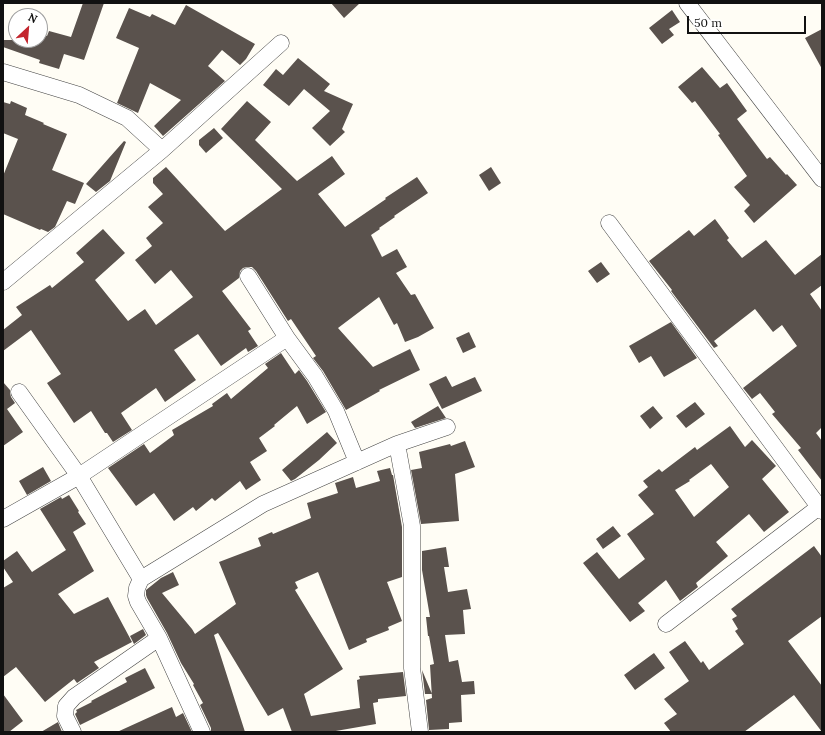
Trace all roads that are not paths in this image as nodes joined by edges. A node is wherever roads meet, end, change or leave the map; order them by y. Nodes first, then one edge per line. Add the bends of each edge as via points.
1 (687, 3) edge
2 (281, 43) dead end
3 (3, 72) edge
4 (162, 150) junction
5 (822, 179) edge
6 (609, 222) dead end
7 (248, 276) dead end
8 (5, 278) edge
9 (287, 338) junction
10 (19, 392) dead end
11 (447, 427) dead end
12 (397, 444) junction
13 (357, 462) junction
14 (79, 476) junction
15 (820, 509) edge
16 (3, 519) edge
17 (141, 579) junction
18 (666, 624) dead end
19 (159, 638) junction
20 (73, 732) edge
21 (202, 732) edge
22 (420, 732) edge

1 - 5 street
2 - 4 street
3 - 4 street via 79,95 127,118
4 - 8 street
6 - 15 street
7 - 9 street
9 - 13 street via 315,376 336,411
9 - 14 street
10 - 14 street
11 - 12 street
12 - 13 street
12 - 22 street via 412,526 412,668
13 - 17 street via 263,504
14 - 16 street
14 - 17 street
15 - 18 street
17 - 19 street via 136,596
19 - 20 street via 74,697 66,706 65,716
19 - 21 street

